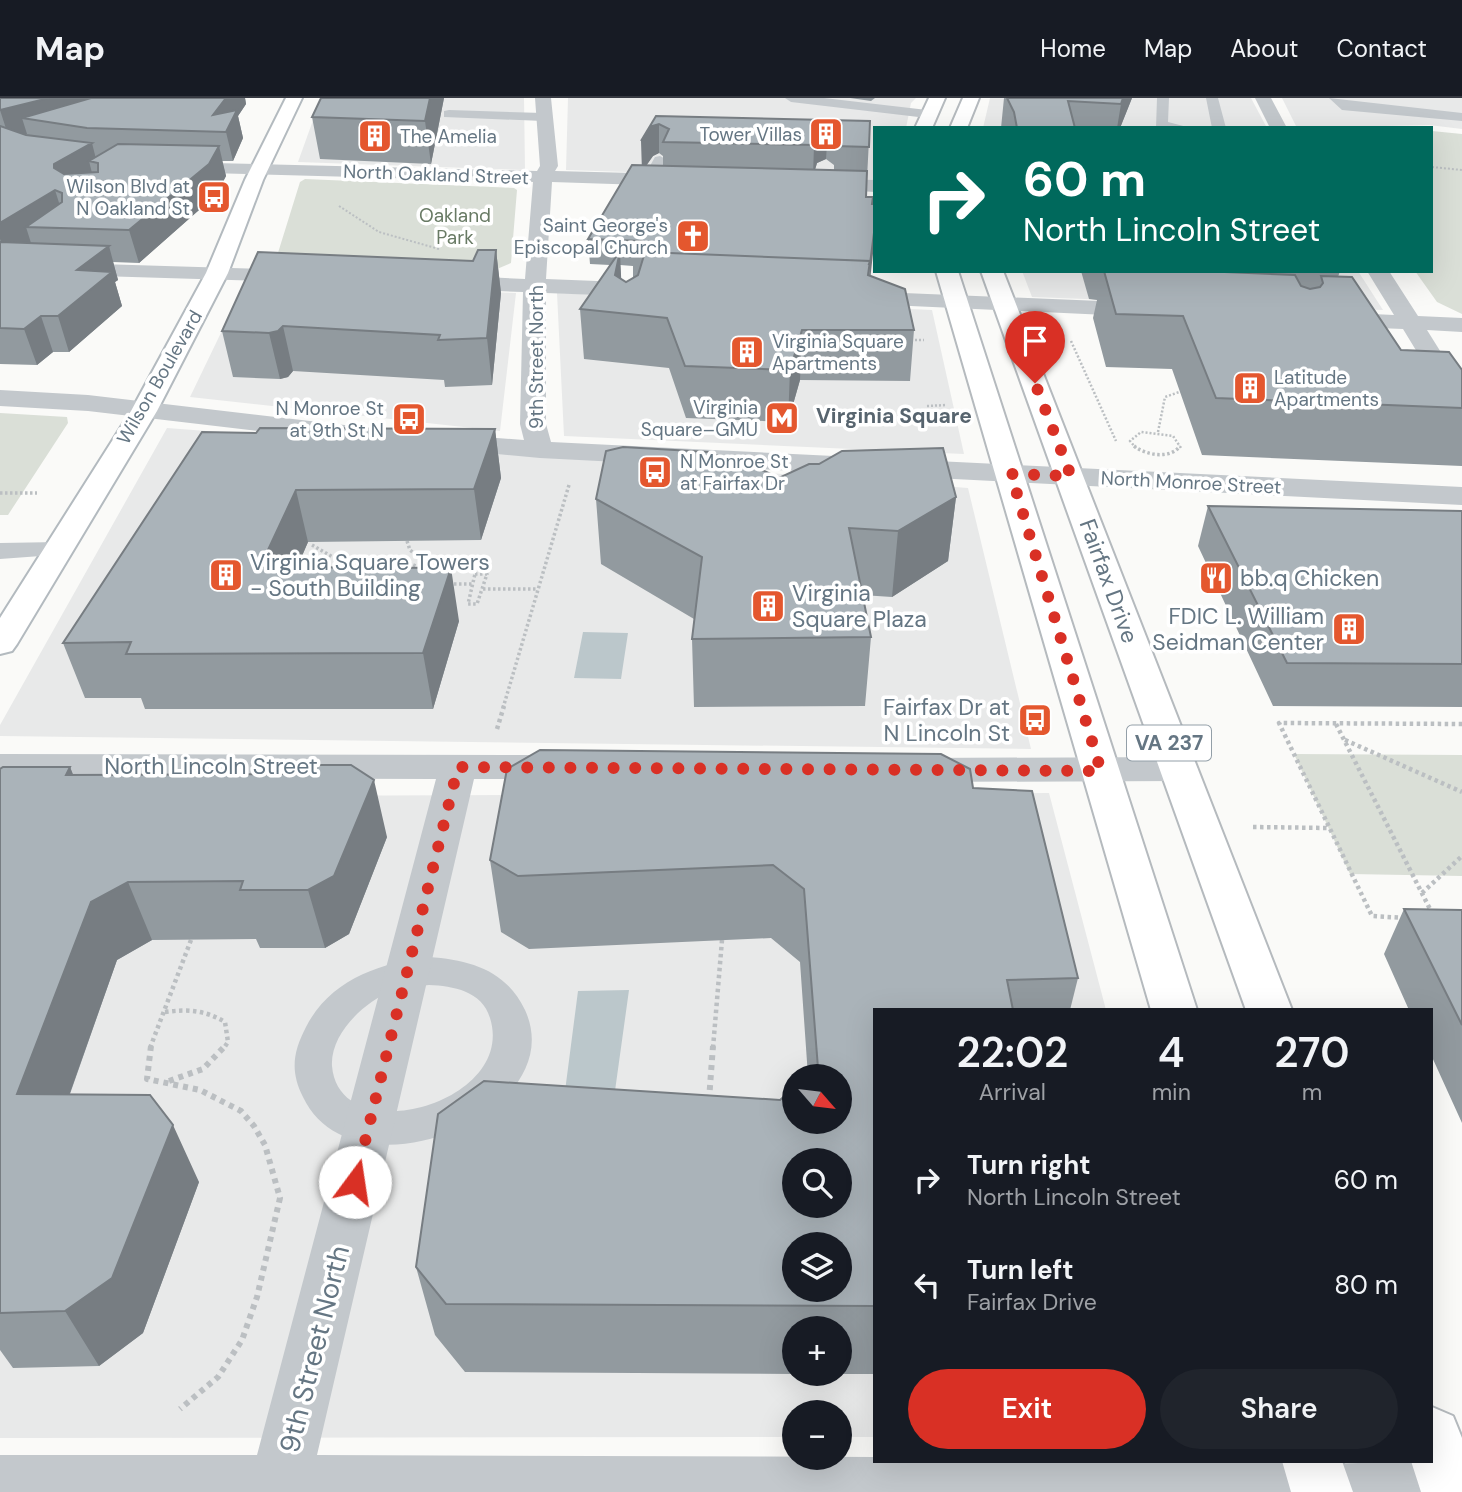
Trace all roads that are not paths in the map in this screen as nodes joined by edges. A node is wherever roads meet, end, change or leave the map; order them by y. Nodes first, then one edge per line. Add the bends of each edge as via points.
1 (295, 98) edge
2 (791, 98) edge
3 (937, 98) edge
4 (971, 98) edge
5 (1163, 98) edge
6 (1212, 98) edge
7 (1263, 98) edge
8 (1338, 102) edge
9 (543, 107) edge
10 (1396, 111) junction
11 (449, 117) dead end
12 (1462, 117) edge
13 (1355, 120) dead end
14 (925, 121) edge
15 (959, 126) edge
16 (1169, 126) edge
17 (1219, 126) edge
18 (1278, 126) edge
19 (1392, 126) edge
20 (660, 159) edge
21 (825, 165) edge
22 (148, 167) edge
23 (261, 169) junction
24 (543, 177) junction
25 (650, 180) junction
26 (690, 181) edge
27 (795, 184) edge
28 (822, 184) junction
29 (864, 190) edge
30 (37, 248) edge
31 (6, 267) edge
32 (217, 273) junction
33 (948, 273) edge
34 (993, 273) edge
35 (1379, 273) edge
36 (321, 277) edge
37 (428, 281) edge
38 (535, 285) junction
39 (638, 289) junction
40 (675, 291) edge
41 (828, 297) edge
42 (957, 303) junction
43 (1004, 304) junction
44 (1166, 311) edge
45 (631, 312) edge
46 (1308, 318) edge
47 (1409, 322) junction
48 (1462, 325) edge
49 (0, 398) edge
50 (1462, 406) edge
51 (144, 411) junction
52 (373, 436) edge
53 (415, 439) edge
54 (540, 450) junction
55 (1011, 474) junction
56 (1071, 476) junction
57 (1462, 496) edge
58 (59, 549) junction
59 (0, 551) edge
60 (0, 644) edge
61 (0, 766) edge
62 (458, 767) junction
63 (597, 768) edge
64 (1179, 769) junction
65 (890, 770) edge
66 (1101, 771) junction
67 (407, 974) junction
68 (1173, 1008) edge
69 (1268, 1008) edge
70 (370, 1125) junction
71 (1448, 1472) edge
72 (1318, 1481) edge
73 (0, 1485) edge
74 (315, 1487) edge
75 (648, 1489) edge
76 (1098, 1490) edge

1 - 23 main road, Wilson Boulevard
2 - 14 lane
3 - 14 main road
4 - 15 main road
5 - 16 lane via 1161,125
6 - 17 lane
7 - 18 street
8 - 10 lane
8 - 13 lane
9 - 11 lane via 513,118
9 - 24 street, 9th Street North via 549,166
10 - 12 lane
10 - 19 lane
20 - 25 lane
21 - 28 lane
22 - 23 street, North Oakland Street
23 - 24 street, North Oakland Street
23 - 32 main road, Wilson Boulevard
24 - 25 street, North Oakland Street via 622,183
24 - 38 street, 9th Street North
25 - 26 street, North Oakland Street
27 - 28 street
28 - 29 street
30 - 31 lane
31 - 32 street
32 - 36 street
32 - 51 main road, Wilson Boulevard
33 - 42 main road, VA 237
34 - 43 main road, Fairfax Drive / VA 237
35 - 47 street
37 - 38 street
38 - 39 street
38 - 54 street, 9th Street North via 533,424
39 - 40 street
39 - 45 lane
41 - 42 street
42 - 43 street
42 - 55 main road, VA 237
43 - 44 street
43 - 56 main road, Fairfax Drive / VA 237
46 - 47 street
47 - 48 street
47 - 50 street
49 - 51 street
51 - 52 street
51 - 58 main road, Wilson Boulevard
53 - 54 street, North Monroe Street
54 - 55 street, North Monroe Street
55 - 56 street, North Monroe Street
55 - 66 main road, VA 237
56 - 57 street, North Monroe Street
56 - 64 main road, Fairfax Drive / VA 237
58 - 59 lane
58 - 60 main road, Wilson Boulevard
61 - 62 street, North Lincoln Street
62 - 63 street, North Lincoln Street
62 - 67 street, 9th Street North
64 - 66 street
64 - 69 main road, Fairfax Drive / VA 237
65 - 66 street
66 - 68 main road, VA 237
67 - 70 street, 9th Street North
67 - 70 lane via 377,982 335,1012 321,1032 314,1054 314,1075 322,1096 337,1112
67 - 70 lane via 456,973 480,982 499,997 510,1016 513,1038 508,1062 494,1085 472,1105 445,1119 404,1128
70 - 74 street, 9th Street North
71 - 72 lane
72 - 76 street via 1209,1492
73 - 74 street
74 - 75 street
75 - 76 street

